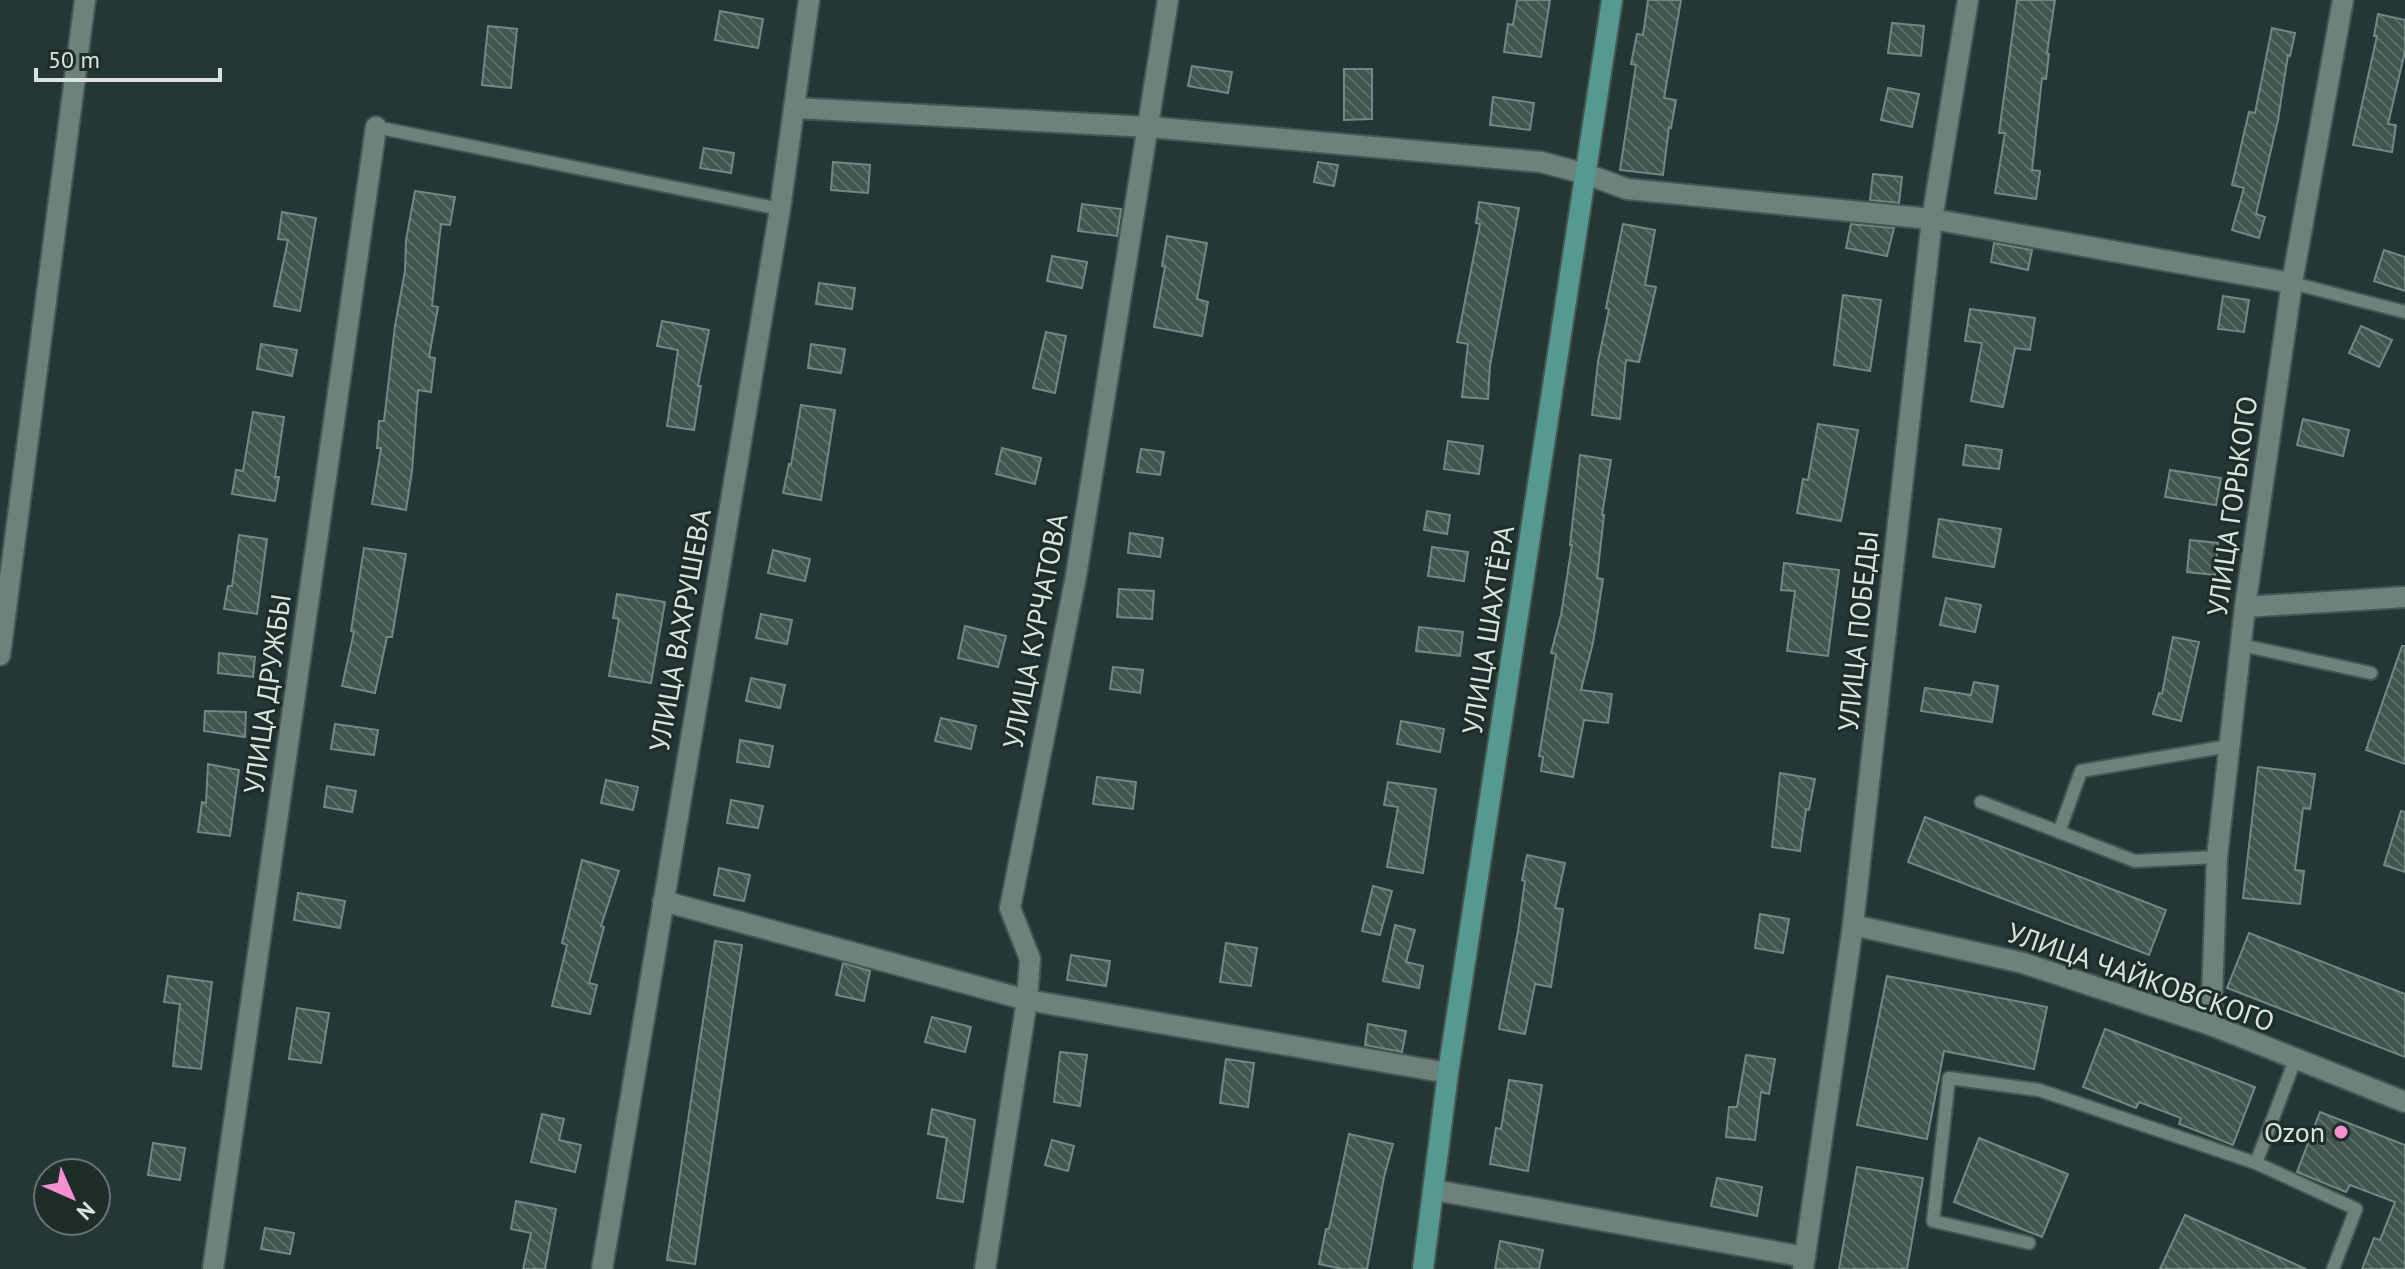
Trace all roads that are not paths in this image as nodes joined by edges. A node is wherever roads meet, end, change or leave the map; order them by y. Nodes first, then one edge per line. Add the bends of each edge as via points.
1 (85, 0) edge
2 (809, 0) edge
3 (1168, 0) edge
4 (1612, 0) edge
5 (1968, 0) edge
6 (2343, 0) edge
7 (795, 108) junction
8 (376, 127) joint
9 (1149, 127) junction
10 (1586, 174) junction
11 (780, 209) junction
12 (1932, 219) junction
13 (2292, 283) junction
14 (2405, 312) edge
15 (2405, 597) edge
16 (2245, 607) junction
17 (2241, 645) junction
18 (0, 655) edge
19 (2371, 673) dead end
20 (2229, 746) junction
21 (1981, 802) dead end
22 (2059, 832) junction
23 (2217, 857) junction
24 (663, 901) junction
25 (1853, 925) junction
26 (1027, 1000) junction
27 (2211, 1025) junction
28 (2295, 1060) junction
29 (1448, 1073) junction
30 (2405, 1102) edge
31 (2256, 1163) junction
32 (1434, 1190) junction
33 (2029, 1243) dead end
34 (1804, 1263) edge
35 (213, 1269) edge
36 (602, 1269) edge
37 (985, 1269) edge
38 (1423, 1269) edge
39 (2333, 1269) edge

1 - 18 street
2 - 7 street, УЛИЦА ВАХРУШЕВА
3 - 9 street, УЛИЦА КУРЧАТОВА
4 - 10 street, УЛИЦА ШАХТЁРА
5 - 12 street, УЛИЦА ПОБЕДЫ
6 - 13 street, УЛИЦА ГОРЬКОГО
7 - 9 street
7 - 11 street, УЛИЦА ВАХРУШЕВА
8 - 11 lane
8 - 35 street, УЛИЦА ДРУЖБЫ
9 - 10 street via 1541,162
9 - 26 street, УЛИЦА КУРЧАТОВА via 1076,576 1010,908 1030,959
10 - 12 street via 1627,189
10 - 29 street, УЛИЦА ШАХТЁРА
11 - 24 street, УЛИЦА ВАХРУШЕВА
12 - 13 street
12 - 25 street, УЛИЦА ПОБЕДЫ
13 - 14 lane
13 - 16 street, УЛИЦА ГОРЬКОГО
15 - 16 street
16 - 17 street, УЛИЦА ГОРЬКОГО
17 - 19 lane
17 - 20 street, УЛИЦА ГОРЬКОГО
20 - 22 lane via 2081,771
20 - 23 street, УЛИЦА ГОРЬКОГО
21 - 22 lane
22 - 23 lane via 2135,861
23 - 27 street, УЛИЦА ГОРЬКОГО
24 - 26 street
24 - 36 street, УЛИЦА ВАХРУШЕВА
25 - 27 street, УЛИЦА ЧАЙКОВСКОГО via 2023,963
25 - 34 street, УЛИЦА ПОБЕДЫ
26 - 29 street
26 - 37 street, УЛИЦА КУРЧАТОВА
27 - 28 street, УЛИЦА ЧАЙКОВСКОГО
28 - 30 street, УЛИЦА ЧАЙКОВСКОГО
28 - 31 lane
29 - 32 street, УЛИЦА ШАХТЁРА
31 - 33 lane via 2039,1090 1949,1078 1933,1221
31 - 39 lane via 2356,1209
32 - 34 street
32 - 38 street, УЛИЦА ШАХТЁРА

